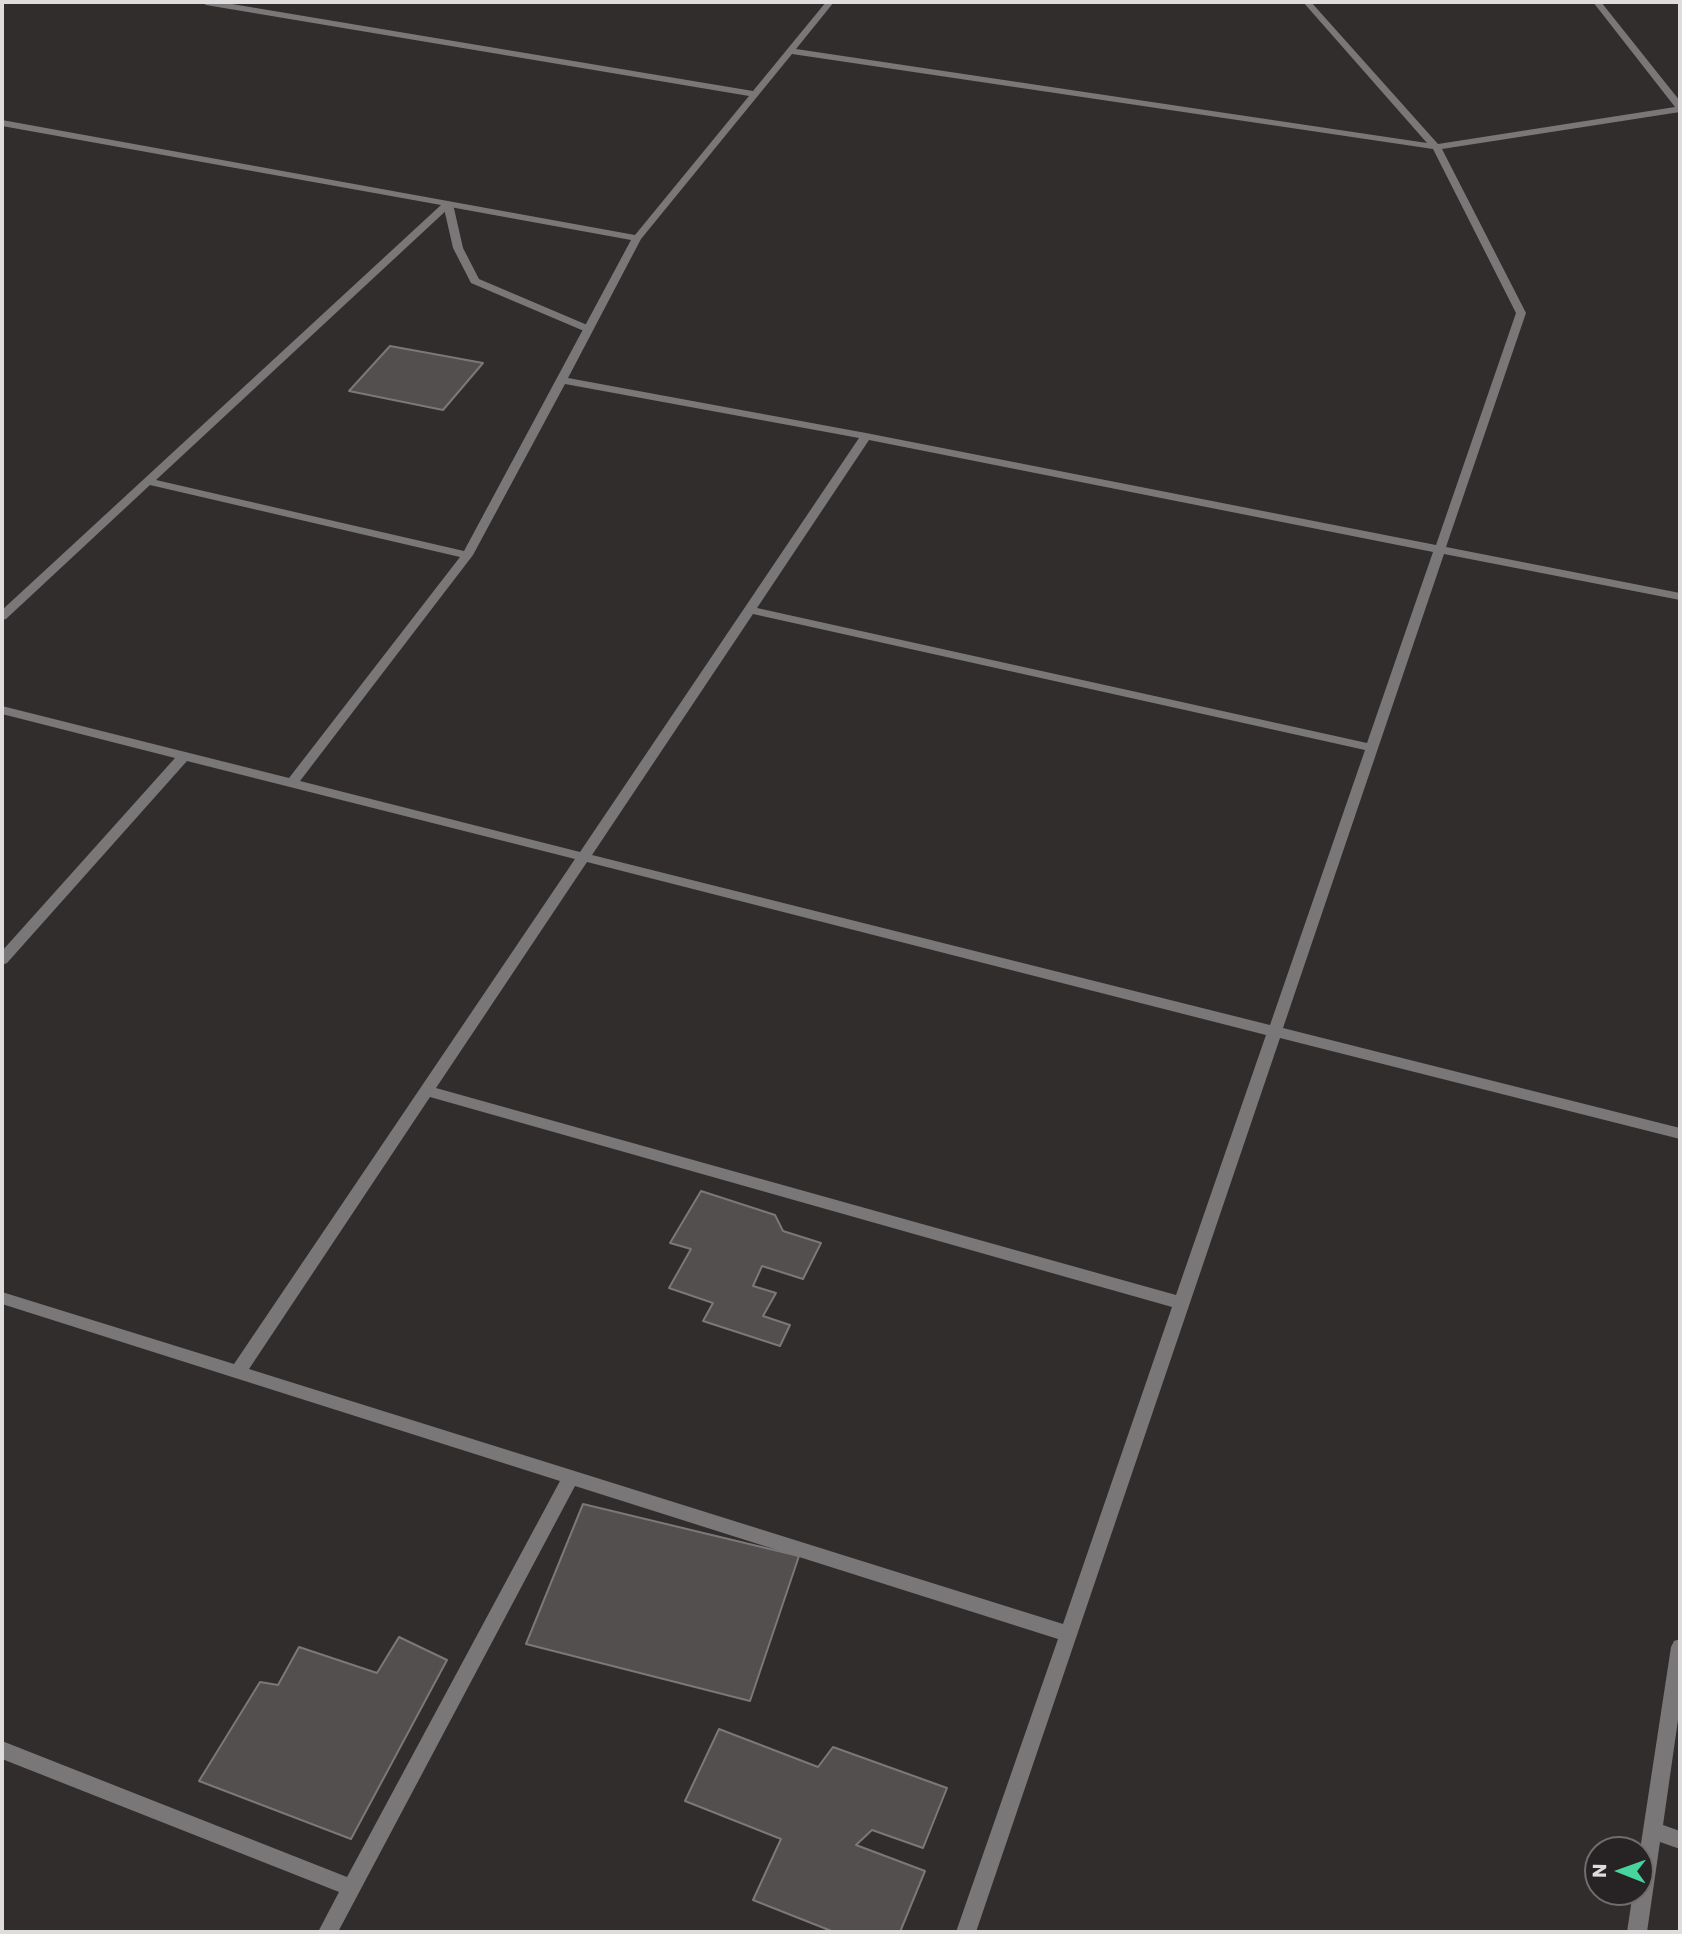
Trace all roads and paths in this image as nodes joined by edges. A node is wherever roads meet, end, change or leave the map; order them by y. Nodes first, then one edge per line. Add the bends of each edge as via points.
1 (206, 2) edge
2 (831, 2) edge
3 (1307, 2) edge
4 (1597, 2) edge
5 (790, 51) junction
6 (755, 94) junction
7 (1680, 108) edge
8 (2, 123) edge
9 (1436, 147) junction
10 (448, 204) junction
11 (637, 238) junction
12 (588, 328) junction
13 (562, 380) junction
14 (866, 436) junction
15 (148, 481) junction
16 (1440, 550) junction
17 (467, 555) junction
18 (1680, 597) edge
19 (750, 610) junction
20 (2, 616) edge
21 (2, 710) edge
22 (1372, 748) junction
23 (184, 756) junction
24 (291, 783) junction
25 (584, 858) junction
26 (2, 960) edge
27 (1275, 1031) junction
28 (427, 1091) junction
29 (1680, 1134) edge
30 (2, 1298) edge
31 (1182, 1303) junction
32 (237, 1373) junction
33 (570, 1479) junction
34 (1068, 1634) junction
35 (1680, 1647) edge
36 (2, 1750) edge
37 (1653, 1831) junction
38 (1680, 1840) edge
39 (351, 1888) junction
40 (328, 1932) edge
41 (967, 1932) edge
42 (1637, 1932) edge

1 - 6 street
2 - 5 street
3 - 9 street
4 - 7 street
5 - 6 street
5 - 9 street
6 - 11 street
7 - 9 street
8 - 10 street
9 - 16 street via 1521,313
10 - 11 street
10 - 12 street via 458,248 475,281
10 - 15 street
11 - 12 street
12 - 13 street
13 - 14 street
13 - 17 street
14 - 16 street
14 - 19 street
15 - 17 street
15 - 20 street
16 - 18 street
16 - 22 street
17 - 24 street
19 - 22 street
19 - 25 street
21 - 23 street
22 - 27 street
23 - 24 street
23 - 26 street
24 - 25 street
25 - 27 street
25 - 28 street
27 - 29 street
27 - 31 street
28 - 31 street
28 - 32 street
30 - 32 street
31 - 34 street
32 - 33 street
33 - 34 street
33 - 39 street
34 - 41 street
35 - 37 street
36 - 39 street
37 - 38 street
37 - 42 street
39 - 40 street

